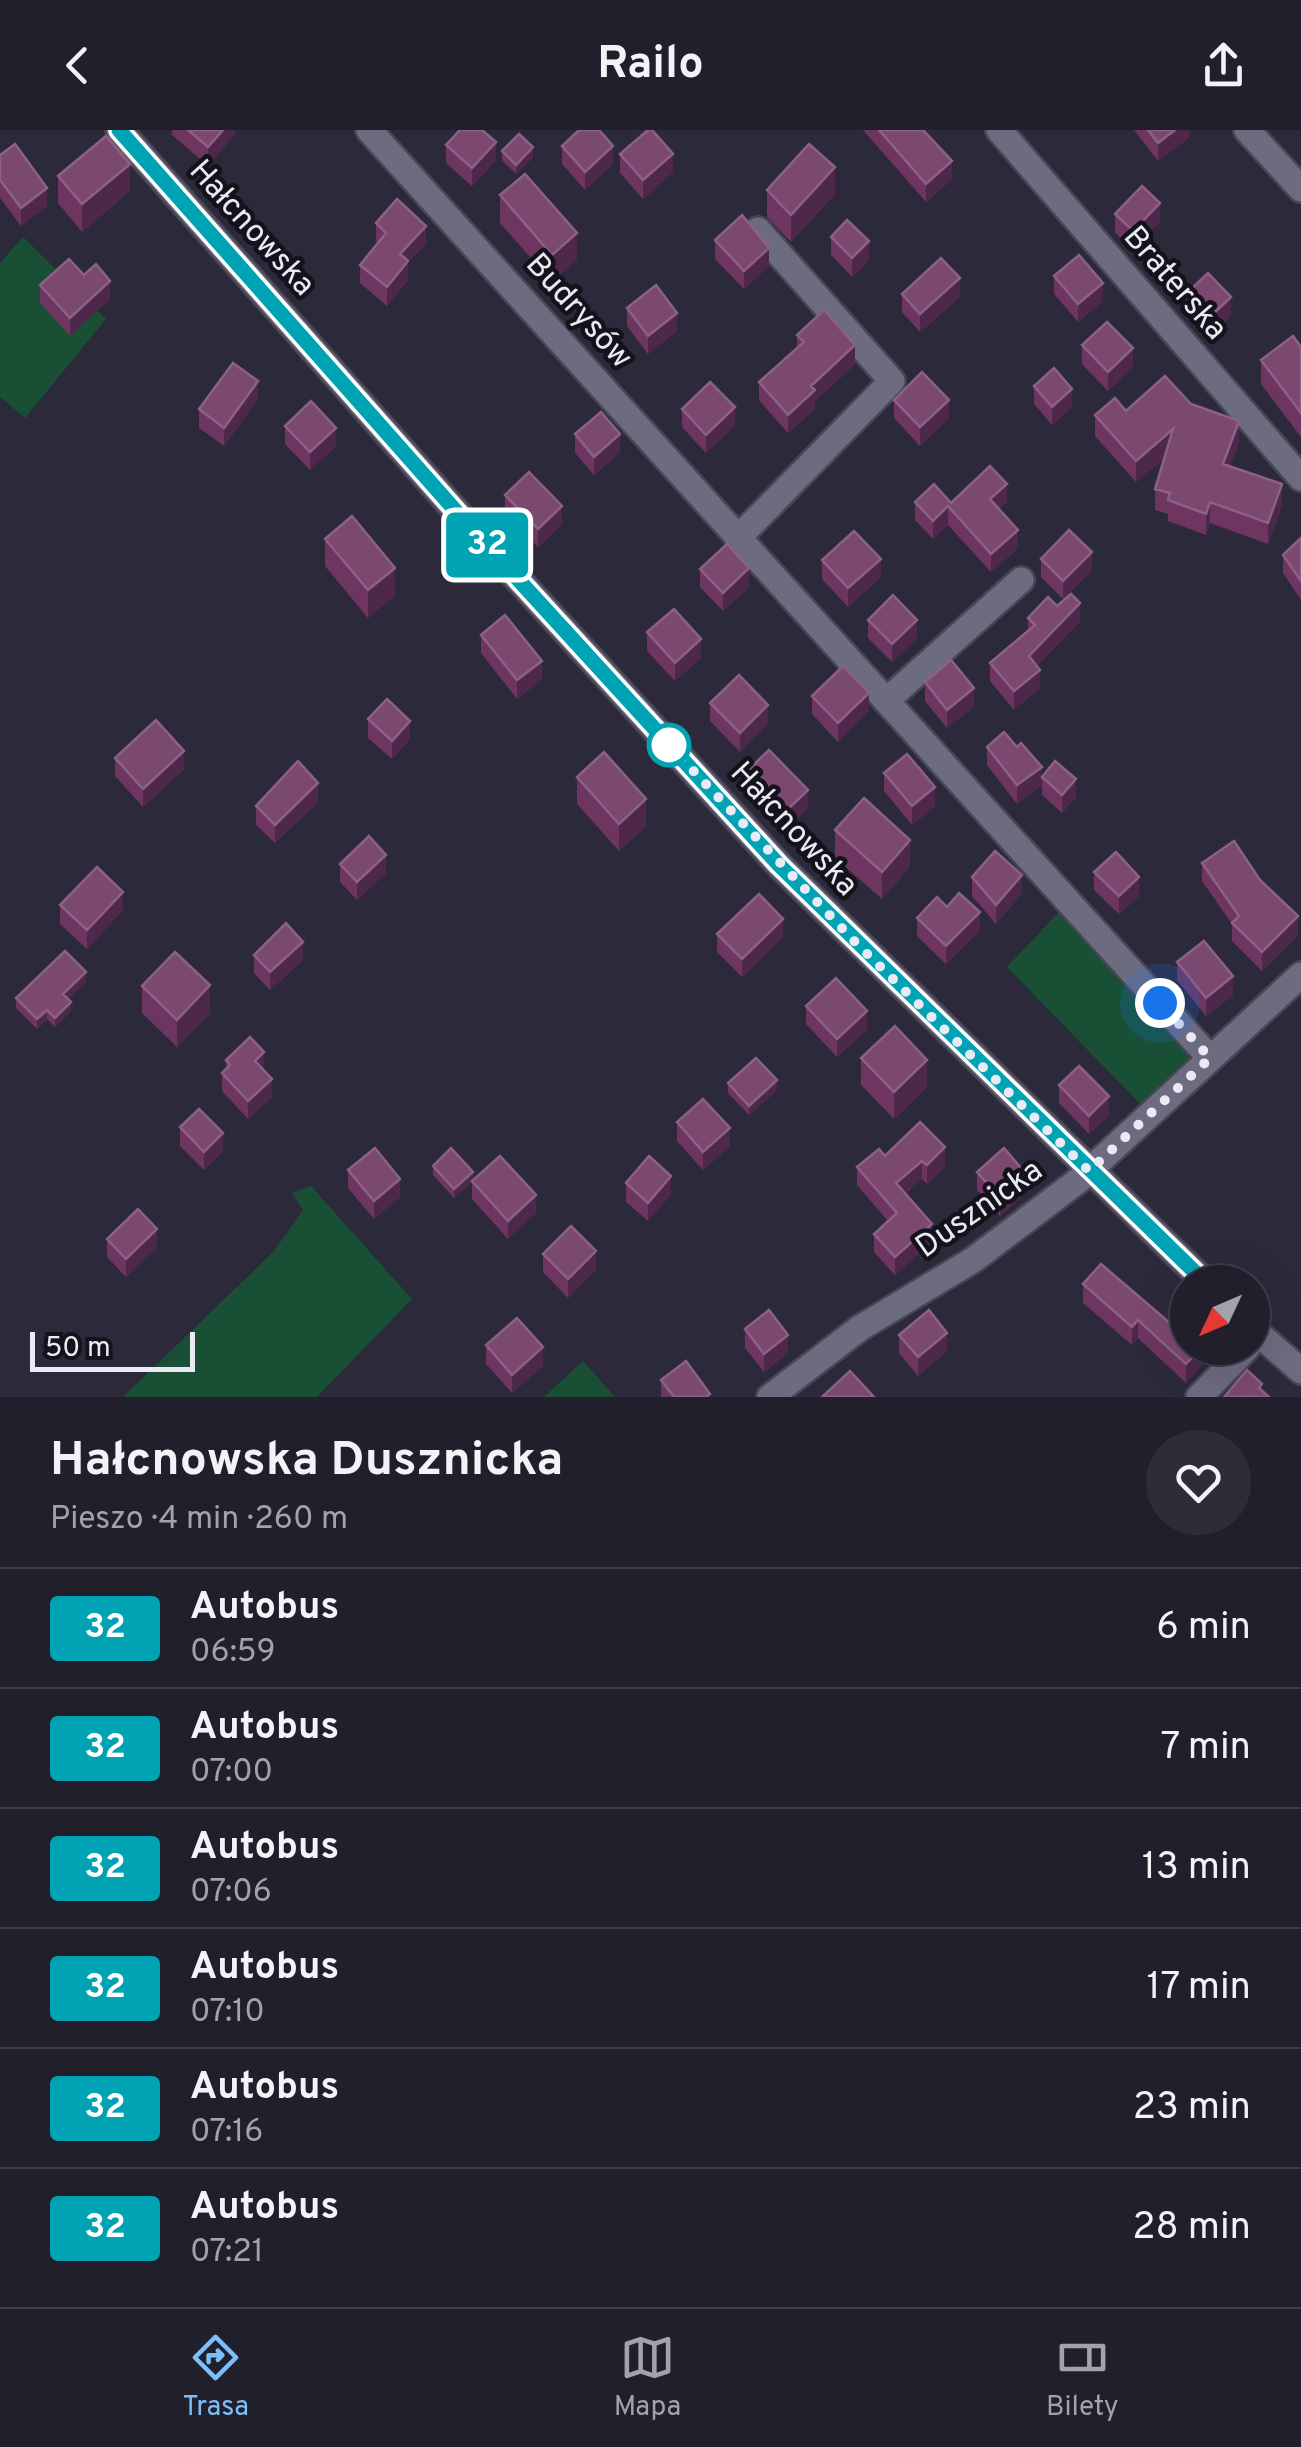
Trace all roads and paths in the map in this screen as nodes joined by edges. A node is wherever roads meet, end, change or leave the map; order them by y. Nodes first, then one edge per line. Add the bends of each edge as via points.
1 (369, 130) edge
2 (999, 130) edge
3 (1248, 130) edge
4 (133, 135) edge
5 (1301, 188) edge
6 (758, 230) edge
7 (1301, 478) edge
8 (739, 537) junction
9 (1021, 580) dead end
10 (886, 701) junction
11 (1301, 975) edge
12 (1210, 1058) junction
13 (1089, 1171) junction
14 (1187, 1265) edge
15 (1270, 1350) edge
16 (1228, 1365) edge
17 (1301, 1371) edge
18 (770, 1397) edge
19 (1199, 1397) edge

1 - 8 street, Budrysów
2 - 7 street, Braterska
3 - 5 street
4 - 13 street, Hałcnowska via 474,531 779,865
6 - 8 street via 892,382
8 - 10 street, Budrysów
9 - 10 street
10 - 12 street, Budrysów
11 - 12 street, Dusznicka
12 - 13 street, Dusznicka
13 - 14 street, Hałcnowska
13 - 18 street, Dusznicka via 973,1260 860,1328
15 - 17 street
16 - 19 street

